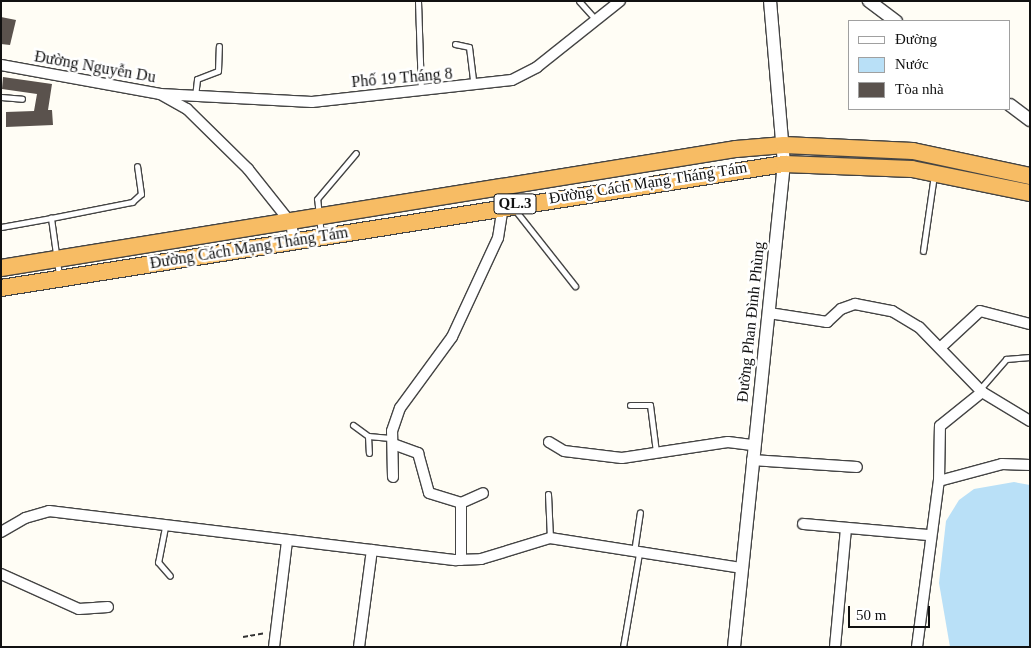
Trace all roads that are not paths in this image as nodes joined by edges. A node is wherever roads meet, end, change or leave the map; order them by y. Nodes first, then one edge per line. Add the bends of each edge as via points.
1 (418, 1) edge
2 (579, 1) edge
3 (620, 1) edge
4 (770, 1) edge
5 (869, 1) edge
6 (895, 20) edge
7 (596, 21) junction
8 (455, 44) dead end
9 (219, 46) dead end
10 (1, 65) edge
11 (474, 86) junction
12 (421, 91) junction
13 (160, 94) junction
14 (195, 96) junction
15 (1, 97) edge
16 (22, 99) dead end
17 (1011, 106) edge
18 (1030, 120) edge
19 (784, 146) junction
20 (356, 153) dead end
21 (784, 164) junction
22 (136, 166) dead end
23 (935, 172) junction
24 (1030, 176) edge
25 (1030, 193) edge
26 (507, 206) junction
27 (318, 217) junction
28 (51, 218) junction
29 (291, 223) junction
30 (1, 227) edge
31 (322, 236) junction
32 (294, 240) junction
33 (923, 251) dead end
34 (56, 260) junction
35 (1, 268) edge
36 (60, 278) junction
37 (575, 286) dead end
38 (1, 288) edge
39 (769, 313) junction
40 (1030, 324) edge
41 (940, 348) junction
42 (1030, 357) edge
43 (981, 391) junction
44 (630, 405) dead end
45 (1030, 420) edge
46 (353, 425) dead end
47 (368, 436) junction
48 (393, 441) junction
49 (549, 442) dead end
50 (754, 445) junction
51 (656, 452) junction
52 (368, 453) dead end
53 (752, 460) junction
54 (1030, 465) edge
55 (856, 467) dead end
56 (393, 477) dead end
57 (939, 481) junction
58 (483, 493) dead end
59 (548, 494) dead end
60 (461, 503) junction
61 (640, 512) dead end
62 (803, 524) dead end
63 (165, 527) junction
64 (846, 529) junction
65 (1, 532) edge
66 (929, 536) junction
67 (550, 538) junction
68 (286, 541) junction
69 (372, 550) junction
70 (636, 553) junction
71 (461, 560) junction
72 (741, 568) junction
73 (1, 574) edge
74 (170, 576) dead end
75 (108, 607) dead end
76 (274, 647) edge
77 (359, 647) edge
78 (623, 647) edge
79 (734, 647) edge
80 (835, 647) edge
81 (917, 647) edge

1 - 12 lane
2 - 7 lane
3 - 7 street, Phố 19 Tháng 8
4 - 19 street, Đường Phan Đình Phùng
5 - 6 street
7 - 11 street, Phố 19 Tháng 8 via 537,67 512,80
8 - 11 lane via 469,47
9 - 14 lane via 218,71 197,79
10 - 13 street, Đường Nguyễn Du
11 - 12 street, Phố 19 Tháng 8
12 - 14 street, Phố 19 Tháng 8 via 312,102
13 - 14 street, Phố 19 Tháng 8
13 - 29 street, Đường Nguyễn Du via 207,124
15 - 16 lane
17 - 18 street
19 - 21 street, Đường Phan Đình Phùng
19 - 24 highway, Đường Cách Mạng Tháng Tám / QL.3 via 912,152
19 - 27 highway, Đường Cách Mạng Tháng Tám / QL.3 via 736,149
20 - 27 lane via 317,199
21 - 23 highway, Đường Cách Mạng Tháng Tám / QL.3
21 - 26 highway, Đường Cách Mạng Tháng Tám / QL.3
21 - 39 street, Đường Phan Đình Phùng
22 - 28 lane via 141,194 132,202
23 - 25 highway, Đường Cách Mạng Tháng Tám / QL.3
23 - 33 lane
26 - 31 highway, Đường Cách Mạng Tháng Tám / QL.3
26 - 37 lane
26 - 48 street via 498,238 443,354 400,408
27 - 29 highway, Đường Cách Mạng Tháng Tám / QL.3
27 - 31 lane
28 - 30 lane
28 - 34 lane
29 - 32 street
29 - 34 highway, Đường Cách Mạng Tháng Tám / QL.3
31 - 32 highway, Đường Cách Mạng Tháng Tám / QL.3
32 - 36 highway, Đường Cách Mạng Tháng Tám / QL.3
34 - 35 highway, Đường Cách Mạng Tháng Tám / QL.3
34 - 36 lane
36 - 38 highway, Đường Cách Mạng Tháng Tám / QL.3
39 - 41 street via 827,322 846,306 876,306 905,317
39 - 50 street, Đường Phan Đình Phùng
40 - 41 street via 980,311
41 - 43 street
42 - 43 lane via 1006,359
43 - 45 street
43 - 57 street via 940,426
44 - 51 lane via 650,405
46 - 47 lane
47 - 48 lane
47 - 52 lane
48 - 56 street
48 - 60 street via 418,454 429,493
49 - 51 street via 564,451 622,458
50 - 51 street via 728,442
50 - 53 street, Đường Phan Đình Phùng
53 - 55 street
53 - 72 street, Đường Phan Đình Phùng
54 - 57 street via 1002,464
57 - 66 street
58 - 60 street
59 - 67 lane
60 - 71 street
61 - 70 lane
62 - 64 street
63 - 65 street via 49,512 25,518
63 - 68 street
63 - 74 lane via 158,562
64 - 66 street
64 - 80 street
66 - 81 street
67 - 70 street
67 - 71 street
68 - 69 street
68 - 76 street
69 - 71 street
69 - 77 street
70 - 72 street
70 - 78 lane
72 - 79 street, Đường Phan Đình Phùng
73 - 75 street via 79,609

